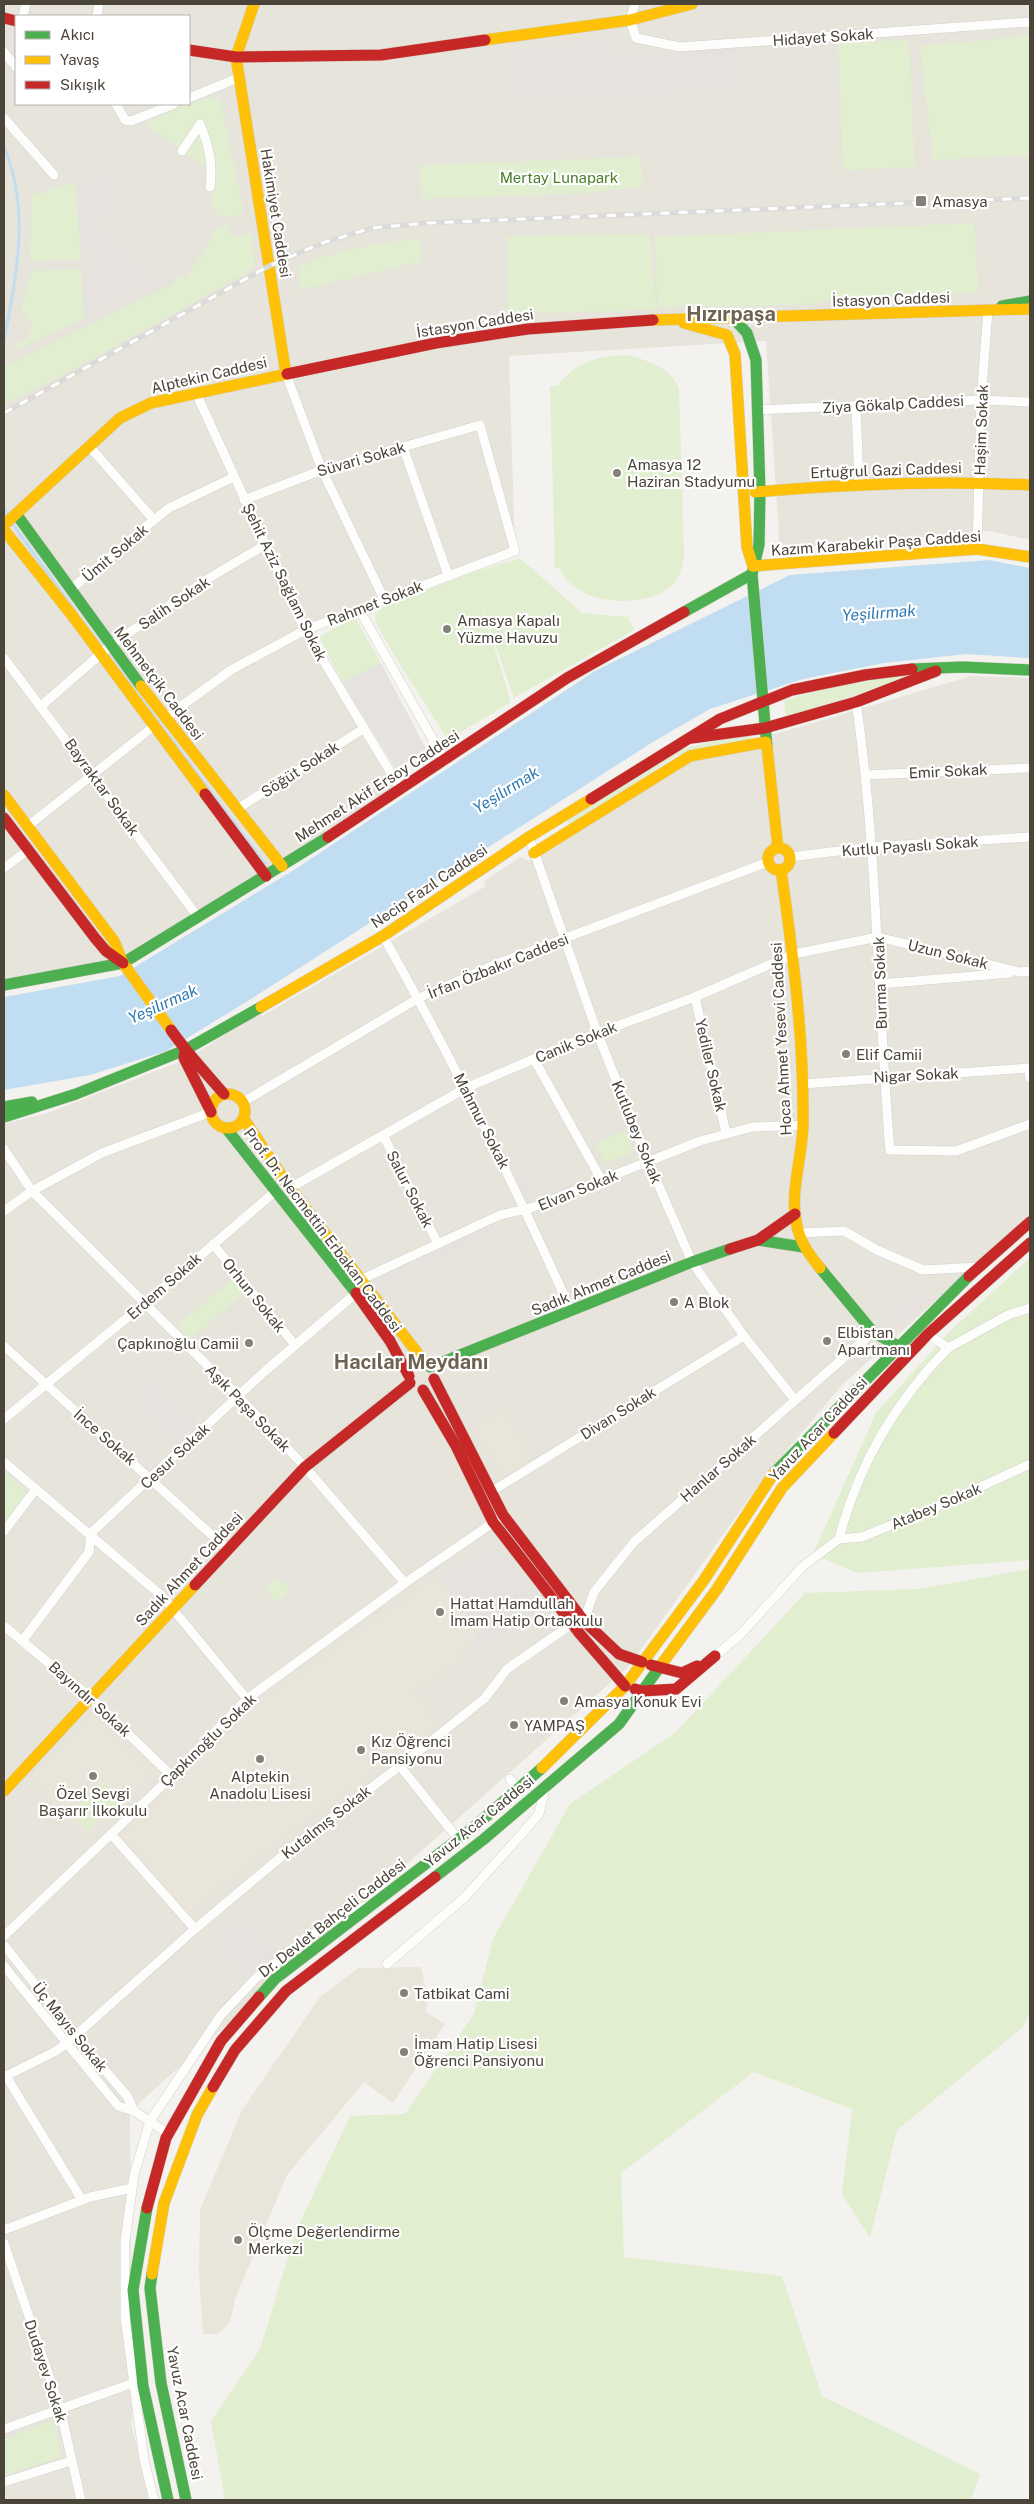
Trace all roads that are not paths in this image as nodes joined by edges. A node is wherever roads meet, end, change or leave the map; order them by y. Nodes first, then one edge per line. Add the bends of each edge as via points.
1 (254, 4) edge
2 (635, 4) edge
3 (692, 4) edge
4 (630, 20) junction
5 (1030, 22) edge
6 (190, 50) edge
7 (4, 52) edge
8 (236, 57) junction
9 (15, 66) edge
10 (238, 78) junction
11 (190, 98) edge
12 (117, 105) edge
13 (171, 105) edge
14 (4, 118) edge
15 (182, 151) dead end
16 (54, 175) dead end
17 (210, 187) dead end
18 (1030, 301) edge
19 (1030, 309) edge
20 (988, 311) junction
21 (672, 319) junction
22 (734, 319) junction
23 (286, 374) junction
24 (196, 393) junction
25 (981, 400) junction
26 (1030, 402) edge
27 (856, 406) junction
28 (756, 410) junction
29 (89, 446) junction
30 (403, 447) junction
31 (322, 470) junction
32 (234, 477) junction
33 (979, 482) junction
34 (859, 483) junction
35 (1030, 485) edge
36 (743, 492) junction
37 (760, 492) junction
38 (244, 500) junction
39 (17, 515) junction
40 (154, 520) junction
41 (4, 525) edge
42 (4, 530) edge
43 (265, 545) junction
44 (977, 549) junction
45 (516, 550) joint
46 (1030, 557) edge
47 (752, 573) junction
48 (448, 575) junction
49 (70, 590) junction
50 (384, 599) junction
51 (360, 609) junction
52 (305, 630) junction
53 (111, 645) junction
54 (100, 653) junction
55 (4, 658) edge
56 (942, 668) junction
57 (1030, 670) edge
58 (763, 697) junction
59 (856, 702) junction
60 (41, 706) junction
61 (165, 718) junction
62 (154, 726) junction
63 (765, 728) junction
64 (362, 729) junction
65 (685, 739) junction
66 (766, 742) junction
67 (445, 761) junction
68 (1030, 768) edge
69 (92, 774) junction
70 (866, 775) junction
71 (401, 790) junction
72 (4, 795) edge
73 (237, 809) junction
74 (4, 818) edge
75 (28, 826) junction
76 (529, 837) junction
77 (1030, 837) edge
78 (871, 847) junction
79 (778, 848) junction
80 (28, 850) junction
81 (534, 853) junction
82 (790, 857) junction
83 (768, 862) junction
84 (282, 866) junction
85 (4, 868) edge
86 (781, 870) junction
87 (266, 876) junction
88 (198, 917) junction
89 (383, 936) junction
90 (878, 937) junction
91 (566, 938) junction
92 (794, 954) junction
93 (125, 966) junction
94 (1030, 971) edge
95 (1019, 972) junction
96 (880, 984) junction
97 (4, 985) edge
98 (695, 997) junction
99 (418, 998) junction
100 (597, 1032) junction
101 (183, 1047) junction
102 (534, 1059) junction
103 (1030, 1068) edge
104 (884, 1077) junction
105 (1030, 1078) edge
106 (802, 1084) junction
107 (466, 1088) junction
108 (76, 1094) junction
109 (224, 1094) junction
110 (243, 1102) junction
111 (4, 1107) edge
112 (211, 1112) junction
113 (4, 1117) edge
114 (244, 1119) junction
115 (1030, 1124) edge
116 (803, 1126) junction
117 (226, 1128) junction
118 (726, 1133) junction
119 (382, 1134) junction
120 (4, 1149) edge
121 (648, 1161) junction
122 (602, 1181) junction
123 (290, 1188) junction
124 (32, 1190) junction
125 (277, 1190) junction
126 (526, 1210) junction
127 (4, 1211) edge
128 (795, 1214) junction
129 (1030, 1222) edge
130 (799, 1233) junction
131 (758, 1240) junction
132 (1030, 1243) edge
133 (213, 1244) junction
134 (438, 1244) junction
135 (803, 1247) junction
136 (692, 1262) junction
137 (978, 1267) junction
138 (360, 1280) junction
139 (355, 1294) junction
140 (145, 1303) junction
141 (1030, 1308) edge
142 (571, 1311) junction
143 (873, 1332) junction
144 (928, 1334) junction
145 (744, 1336) junction
146 (296, 1345) junction
147 (4, 1346) edge
148 (898, 1346) junction
149 (948, 1348) junction
150 (431, 1372) junction
151 (409, 1380) junction
152 (46, 1385) junction
153 (423, 1390) junction
154 (239, 1397) junction
155 (796, 1400) junction
156 (4, 1419) edge
157 (4, 1462) edge
158 (1030, 1464) edge
159 (305, 1467) junction
160 (151, 1478) junction
161 (36, 1489) junction
162 (492, 1491) junction
163 (504, 1515) junction
164 (493, 1522) junction
165 (4, 1531) edge
166 (90, 1533) junction
167 (838, 1539) junction
168 (227, 1549) junction
169 (405, 1584) junction
170 (172, 1608) junction
171 (584, 1621) junction
172 (572, 1624) junction
173 (4, 1626) edge
174 (23, 1640) junction
175 (715, 1656) junction
176 (642, 1662) junction
177 (658, 1668) junction
178 (625, 1686) junction
179 (642, 1691) junction
180 (92, 1698) junction
181 (247, 1699) junction
182 (400, 1766) junction
183 (172, 1776) junction
184 (510, 1779) dead end
185 (5, 1787) edge
186 (545, 1788) junction
187 (518, 1790) junction
188 (111, 1834) junction
189 (458, 1839) junction
190 (372, 1905) junction
191 (195, 1929) junction
192 (4, 1936) edge
193 (4, 1945) edge
194 (387, 1964) dead end
195 (4, 1968) edge
196 (75, 2036) junction
197 (67, 2043) junction
198 (5, 2076) edge
199 (134, 2111) junction
200 (150, 2121) junction
201 (169, 2134) junction
202 (132, 2188) junction
203 (82, 2200) junction
204 (4, 2230) edge
205 (4, 2244) edge
206 (133, 2383) junction
207 (60, 2408) junction
208 (4, 2428) edge
209 (71, 2461) junction
210 (4, 2482) edge
211 (81, 2500) edge
212 (154, 2500) edge
213 (168, 2500) edge
214 (186, 2500) edge

1 - 8 main road
2 - 4 street
3 - 4 main road
4 - 5 street, Hidayet Sokak via 636,38 680,47
4 - 8 main road via 380,55
6 - 8 main road
7 - 9 street
8 - 10 main road, Hakimiyet Caddesi
10 - 11 street
10 - 23 main road, Hakimiyet Caddesi
12 - 13 street via 125,120 131,121
14 - 16 street
15 - 17 street via 200,124 209,146
18 - 20 main road, İstasyon Caddesi via 1015,302
19 - 20 main road, İstasyon Caddesi
20 - 22 main road, İstasyon Caddesi
20 - 25 street, Haşim Sokak
21 - 22 main road
21 - 23 main road, İstasyon Caddesi via 528,329
21 - 36 main road via 727,335 736,354
22 - 28 main road via 747,333 756,360
23 - 24 main road, Alptekin Caddesi
23 - 31 street
24 - 29 main road, Alptekin Caddesi via 151,403 120,418
24 - 32 street, Şehit Aziz Sağlam Sokak
25 - 26 street, Ziya Gökalp Caddesi
25 - 27 street, Ziya Gökalp Caddesi
25 - 33 street, Haşim Sokak
27 - 28 street, Ziya Gökalp Caddesi
27 - 34 street
28 - 37 main road
29 - 39 main road, Alptekin Caddesi
29 - 40 street, Ümit Sokak
30 - 31 street, Süvari Sokak
30 - 45 street, Süvari Sokak via 480,425
30 - 48 street
31 - 38 street, Süvari Sokak
31 - 50 street
32 - 38 street, Şehit Aziz Sağlam Sokak
32 - 40 street via 169,508
33 - 34 main road, Ertuğrul Gazi Caddesi
33 - 35 main road, Ertuğrul Gazi Caddesi
33 - 44 street, Haşim Sokak
34 - 37 main road, Ertuğrul Gazi Caddesi
36 - 37 main road, Ertuğrul Gazi Caddesi
36 - 47 main road
37 - 47 main road via 759,545
38 - 43 street, Şehit Aziz Sağlam Sokak
39 - 41 main road, Alptekin Caddesi
39 - 49 main road, Mehmetçik Caddesi
40 - 49 street, Ümit Sokak
42 - 54 main road, Mehmetçik Caddesi
43 - 52 street, Şehit Aziz Sağlam Sokak
43 - 53 street, Salih Sokak via 206,580
44 - 46 main road, Kazım Karabekir Paşa Caddesi
44 - 47 main road, Kazım Karabekir Paşa Caddesi
45 - 48 street, Rahmet Sokak
47 - 58 main road
47 - 67 main road, Mehmet Akif Ersoy Caddesi via 567,678
48 - 50 street, Rahmet Sokak
49 - 53 main road, Mehmetçik Caddesi
50 - 51 street, Rahmet Sokak
51 - 52 street, Rahmet Sokak
51 - 67 street
52 - 61 street, Rahmet Sokak via 231,670
52 - 64 street, Şehit Aziz Sağlam Sokak
53 - 54 street, Salih Sokak
53 - 61 main road, Mehmetçik Caddesi
54 - 60 street, Salih Sokak
54 - 62 main road, Mehmetçik Caddesi
55 - 60 street, Bayraktar Sokak
56 - 57 main road, Necip Fazıl Caddesi
56 - 58 main road, Necip Fazıl Caddesi via 865,675
56 - 59 main road, Necip Fazıl Caddesi
58 - 63 main road
58 - 65 main road, Necip Fazıl Caddesi
59 - 63 main road, Necip Fazıl Caddesi
59 - 70 street, Burma Sokak
60 - 69 street, Bayraktar Sokak
61 - 73 main road, Mehmetçik Caddesi
62 - 69 street
62 - 87 main road, Mehmetçik Caddesi
63 - 65 main road, Necip Fazıl Caddesi
63 - 66 main road
64 - 71 street, Şehit Aziz Sağlam Sokak
64 - 73 street, Söğüt Sokak
65 - 76 main road, Necip Fazıl Caddesi
66 - 79 main road
66 - 81 main road via 690,756
67 - 71 main road, Mehmet Akif Ersoy Caddesi
68 - 70 street, Emir Sokak
69 - 75 street
69 - 88 street, Bayraktar Sokak
70 - 78 street, Burma Sokak
71 - 84 main road, Mehmet Akif Ersoy Caddesi
72 - 75 main road
73 - 84 main road, Mehmetçik Caddesi
74 - 80 main road
75 - 93 main road via 114,941
76 - 81 street, Kutlubey Sokak
76 - 89 main road, Necip Fazıl Caddesi
77 - 78 street, Kutlu Payaslı Sokak
78 - 82 street, Kutlu Payaslı Sokak
78 - 90 street, Burma Sokak
79 - 82 main road via 787,851
79 - 83 main road via 769,854
80 - 85 street
80 - 93 main road via 95,938
81 - 91 street, Kutlubey Sokak
82 - 86 main road via 787,867
83 - 86 main road via 774,869
83 - 91 street, İrfan Özbakır Caddesi
84 - 87 main road, Mehmet Akif Ersoy Caddesi
86 - 92 main road, Hoca Ahmet Yesevi Caddesi
87 - 88 main road, Mehmet Akif Ersoy Caddesi
88 - 93 main road, Mehmet Akif Ersoy Caddesi
89 - 99 street, Mahmur Sokak
89 - 101 main road, Necip Fazıl Caddesi
90 - 92 street, Canik Sokak
90 - 95 street, Uzun Sokak
90 - 96 street, Burma Sokak
91 - 99 street, İrfan Özbakır Caddesi
91 - 100 street, Kutlubey Sokak
92 - 98 street, Canik Sokak
92 - 106 main road, Hoca Ahmet Yesevi Caddesi
93 - 97 main road, Mehmet Akif Ersoy Caddesi
93 - 101 main road
94 - 95 street, Uzun Sokak
95 - 96 street, Uzun Sokak
96 - 104 street, Burma Sokak
98 - 100 street, Canik Sokak
98 - 118 street, Yediler Sokak
99 - 107 street, Mahmur Sokak
99 - 110 street, İrfan Özbakır Caddesi
100 - 102 street, Canik Sokak
100 - 121 street, Kutlubey Sokak
101 - 108 main road, Necip Fazıl Caddesi
101 - 109 main road
101 - 112 main road via 184,1058
102 - 107 street, Canik Sokak
102 - 122 street
103 - 104 street, Nigar Sokak
103 - 105 street
104 - 106 street, Nigar Sokak
104 - 115 street, Burma Sokak via 890,1150 956,1151
106 - 116 main road, Hoca Ahmet Yesevi Caddesi
107 - 119 street, Canik Sokak
107 - 126 street, Mahmur Sokak
108 - 111 main road
108 - 113 main road
109 - 110 main road via 237,1096
109 - 112 main road via 216,1099
110 - 114 main road
112 - 117 main road via 216,1123
112 - 124 street via 102,1153
114 - 117 main road via 236,1126
114 - 123 main road, Prof. Dr. Necmettin Erbakan Caddesi
116 - 118 street, Elvan Sokak via 753,1127
116 - 128 main road, Hoca Ahmet Yesevi Caddesi
117 - 125 main road, Prof. Dr. Necmettin Erbakan Caddesi
118 - 121 street, Elvan Sokak
119 - 123 street, Canik Sokak
119 - 134 street, Salur Sokak
120 - 124 street, Aşık Paşa Sokak
121 - 122 street, Elvan Sokak
121 - 136 street, Kutlubey Sokak
122 - 126 street, Elvan Sokak
123 - 138 main road, Prof. Dr. Necmettin Erbakan Caddesi
124 - 127 street
124 - 140 street, Aşık Paşa Sokak
125 - 133 street, Erdem Sokak
125 - 139 main road, Prof. Dr. Necmettin Erbakan Caddesi
126 - 134 street, Elvan Sokak via 500,1215
126 - 142 street, Mahmur Sokak
128 - 130 main road, Hoca Ahmet Yesevi Caddesi
128 - 131 main road, Sadık Ahmet Caddesi
129 - 137 main road, Yavuz Acar Caddesi
130 - 135 main road, Hoca Ahmet Yesevi Caddesi
130 - 137 street via 844,1231 923,1270
131 - 135 main road, Sadık Ahmet Caddesi
131 - 136 main road, Sadık Ahmet Caddesi
132 - 144 main road, Yavuz Acar Caddesi
133 - 140 street, Erdem Sokak
133 - 146 street, Orhun Sokak
134 - 138 street, Elvan Sokak
135 - 143 main road, Hoca Ahmet Yesevi Caddesi
136 - 142 main road, Sadık Ahmet Caddesi
136 - 145 street, Kutlubey Sokak
137 - 148 main road, Yavuz Acar Caddesi
138 - 150 main road, Prof. Dr. Necmettin Erbakan Caddesi
139 - 146 street, Cesur Sokak
139 - 151 main road, Prof. Dr. Necmettin Erbakan Caddesi via 400,1358
140 - 152 street, Erdem Sokak
140 - 154 street, Aşık Paşa Sokak
141 - 149 street via 1008,1315
142 - 150 main road, Sadık Ahmet Caddesi via 456,1358
143 - 148 main road, Hoca Ahmet Yesevi Caddesi
143 - 155 street, Hanlar Sokak
144 - 149 street
144 - 177 main road, Yavuz Acar Caddesi via 782,1488 717,1589
145 - 155 street, Kutlubey Sokak
145 - 162 street, Divan Sokak
146 - 154 street, Cesur Sokak
147 - 152 street, İnce Sokak
148 - 176 main road, Yavuz Acar Caddesi via 769,1478 704,1580
149 - 167 street via 898,1405 870,1452
150 - 151 main road via 413,1367
150 - 153 main road via 432,1385
150 - 162 main road, Prof. Dr. Necmettin Erbakan Caddesi
151 - 153 main road
151 - 159 main road, Sadık Ahmet Caddesi
152 - 156 street, Erdem Sokak
152 - 160 street, İnce Sokak
153 - 164 main road via 456,1446
154 - 159 street, Aşık Paşa Sokak
154 - 160 street, Cesur Sokak
155 - 171 street, Hanlar Sokak via 634,1542 594,1592
157 - 161 street
158 - 167 street, Atabey Sokak via 862,1537
159 - 168 main road, Sadık Ahmet Caddesi
159 - 169 street, Aşık Paşa Sokak
160 - 166 street, Cesur Sokak
160 - 168 street, İnce Sokak
161 - 165 street
161 - 166 street
162 - 163 main road, Prof. Dr. Necmettin Erbakan Caddesi
163 - 164 street, Çapkınoğlu Sokak
163 - 171 main road, Prof. Dr. Necmettin Erbakan Caddesi
164 - 169 street, Çapkınoğlu Sokak
164 - 172 main road
166 - 170 street
166 - 174 street via 89,1552
167 - 175 street via 803,1566 740,1635
168 - 170 main road, Sadık Ahmet Caddesi
169 - 181 street, Çapkınoğlu Sokak
170 - 180 main road, Sadık Ahmet Caddesi
170 - 181 street
171 - 172 street, Kutalmış Sokak
171 - 176 main road, Prof. Dr. Necmettin Erbakan Caddesi via 619,1654
172 - 178 main road
172 - 182 street, Kutalmış Sokak via 507,1669 485,1698
173 - 174 street, Bayındır Sokak
174 - 180 street, Bayındır Sokak
175 - 177 main road, Prof. Dr. Necmettin Erbakan Caddesi via 682,1673
175 - 179 main road via 676,1688
176 - 177 main road, Prof. Dr. Necmettin Erbakan Caddesi
176 - 178 main road, Yavuz Acar Caddesi
177 - 179 main road, Yavuz Acar Caddesi
178 - 179 main road
178 - 187 main road, Dr. Devlet Bahçeli Caddesi
179 - 186 main road, Yavuz Acar Caddesi via 619,1724
180 - 183 street, Bayındır Sokak
180 - 185 main road, Sadık Ahmet Caddesi
181 - 183 street, Çapkınoğlu Sokak
182 - 189 street
182 - 191 street, Kutalmış Sokak via 298,1842
183 - 188 street, Çapkınoğlu Sokak
184 - 187 street
186 - 194 street via 539,1814 464,1897
186 - 214 main road, Yavuz Acar Caddesi via 484,1839 286,1991 234,2050 197,2115 164,2203 150,2288 161,2383
187 - 189 main road, Dr. Devlet Bahçeli Caddesi
188 - 191 street
188 - 192 street, Çapkınoğlu Sokak
189 - 190 main road, Dr. Devlet Bahçeli Caddesi
190 - 200 street via 344,1911 256,1978 221,2015
190 - 201 main road, Dr. Devlet Bahçeli Caddesi via 275,1979 222,2041
191 - 196 street, Kutalmış Sokak
193 - 196 street, Üç Mayıs Sokak
195 - 197 street, Üç Mayıs Sokak
196 - 197 street, Kutalmış Sokak
196 - 199 street, Üç Mayıs Sokak via 128,2096
197 - 198 street, Kutalmış Sokak
197 - 199 street, Üç Mayıs Sokak via 118,2106
198 - 203 street
199 - 200 street, Üç Mayıs Sokak
200 - 201 street, Üç Mayıs Sokak
200 - 202 street
201 - 213 main road, Dr. Devlet Bahçeli Caddesi via 148,2199 133,2290 143,2386
202 - 203 street
202 - 206 street via 124,2241 124,2317
203 - 204 street
205 - 207 street, Dudayev Sokak
206 - 207 street
206 - 212 street via 144,2460
207 - 208 street
207 - 209 street, Dudayev Sokak
209 - 210 street
209 - 211 street, Dudayev Sokak

